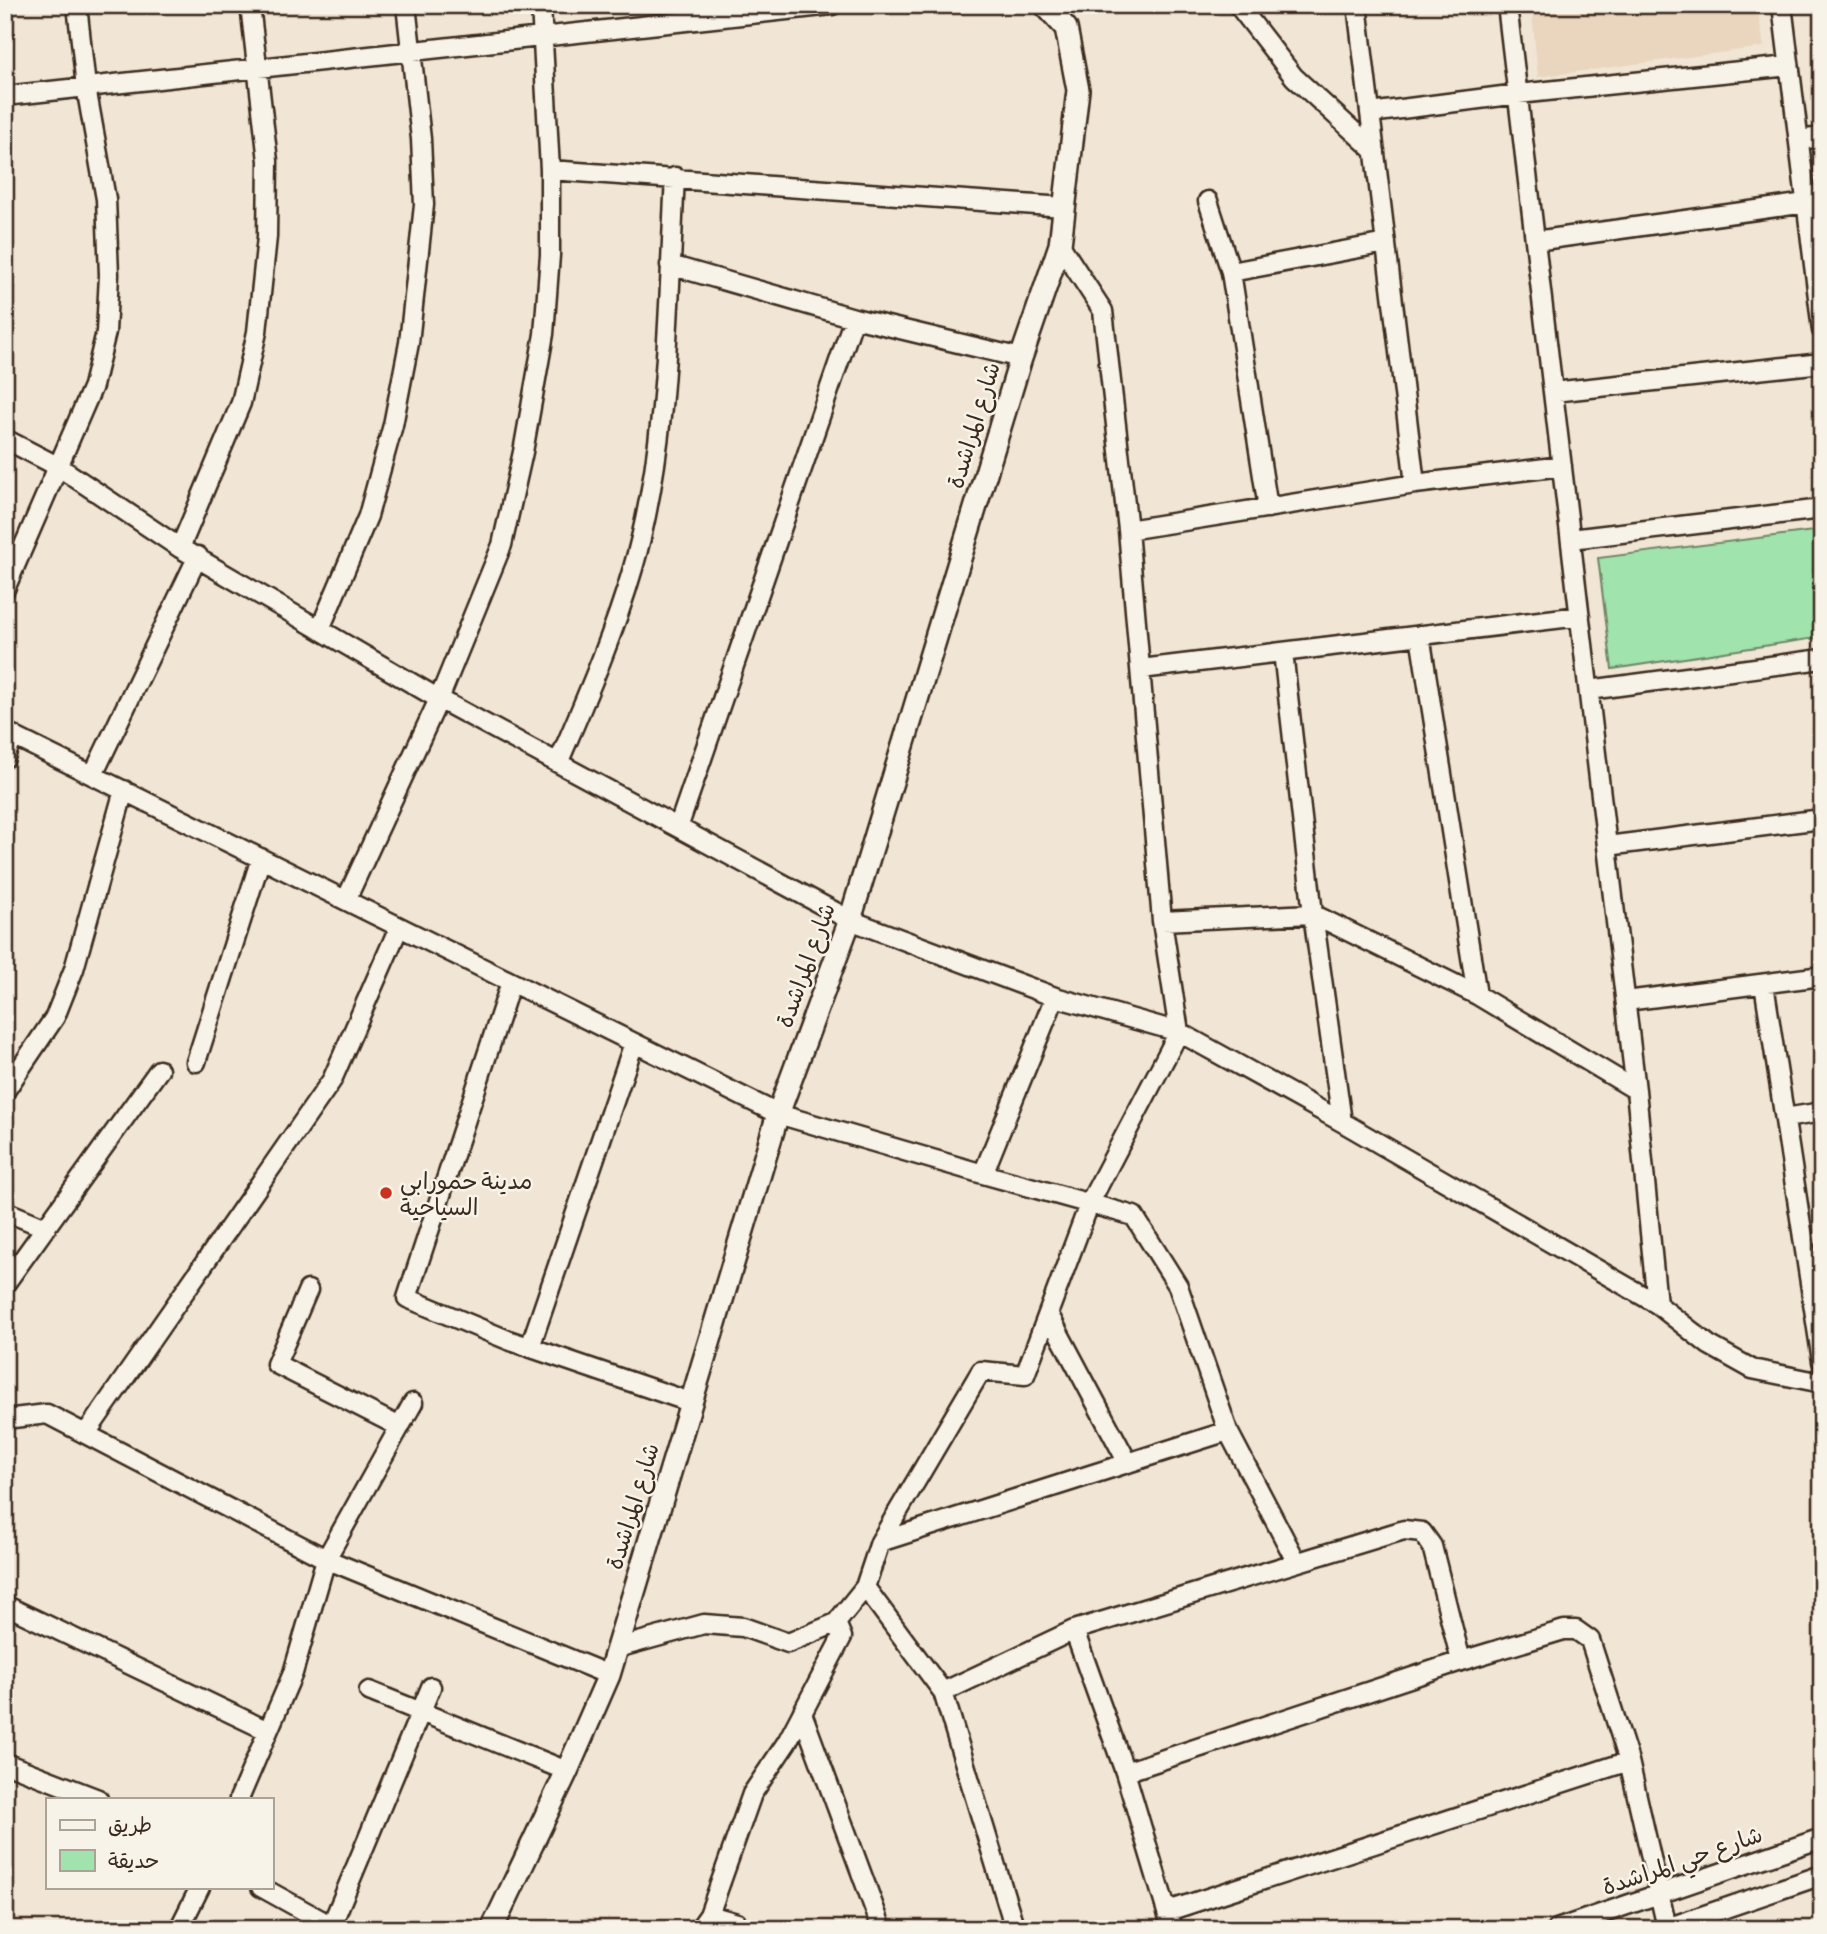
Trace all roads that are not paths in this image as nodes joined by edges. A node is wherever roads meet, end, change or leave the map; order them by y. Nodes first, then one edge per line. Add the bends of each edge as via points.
1 (77, 5) edge
2 (250, 5) edge
3 (407, 5) edge
4 (541, 5) edge
5 (832, 5) edge
6 (1045, 5) edge
7 (1238, 5) edge
8 (1357, 5) edge
9 (1507, 5) edge
10 (1782, 5) edge
11 (544, 36) junction
12 (412, 50) junction
13 (1789, 66) junction
14 (258, 67) junction
15 (86, 87) junction
16 (1518, 94) junction
17 (5, 96) edge
18 (1370, 113) junction
19 (1822, 137) edge
20 (1798, 140) junction
21 (1375, 151) junction
22 (550, 170) junction
23 (675, 177) junction
24 (1208, 201) dead end
25 (1806, 203) junction
26 (1064, 207) junction
27 (1535, 241) junction
28 (1386, 243) junction
29 (1060, 245) junction
30 (670, 265) junction
31 (1231, 272) junction
32 (854, 318) junction
33 (1822, 330) edge
34 (1021, 358) junction
35 (1822, 363) edge
36 (1553, 392) junction
37 (5, 439) edge
38 (1562, 466) junction
39 (59, 467) junction
40 (1415, 484) junction
41 (1268, 508) junction
42 (1822, 509) edge
43 (1128, 530) junction
44 (1571, 539) junction
45 (180, 548) junction
46 (198, 556) junction
47 (5, 589) edge
48 (1580, 616) junction
49 (320, 629) junction
50 (1420, 635) junction
51 (1283, 652) junction
52 (1822, 659) edge
53 (1141, 669) junction
54 (1588, 690) junction
55 (439, 699) junction
56 (9, 733) edge
57 (5, 758) edge
58 (559, 761) junction
59 (93, 775) junction
60 (124, 790) junction
61 (1822, 819) edge
62 (679, 825) junction
63 (1607, 846) junction
64 (261, 858) junction
65 (346, 900) junction
66 (1313, 915) junction
67 (850, 920) junction
68 (1162, 921) junction
69 (399, 927) junction
70 (1822, 976) edge
71 (510, 982) junction
72 (1763, 984) junction
73 (1477, 995) junction
74 (1055, 997) junction
75 (1626, 1001) junction
76 (1179, 1032) junction
77 (634, 1043) junction
78 (196, 1062) dead end
79 (159, 1070) dead end
80 (1636, 1090) junction
81 (5, 1091) edge
82 (1822, 1112) edge
83 (778, 1114) junction
84 (1785, 1118) junction
85 (1342, 1122) junction
86 (983, 1174) junction
87 (1090, 1202) junction
88 (5, 1211) edge
89 (46, 1228) junction
90 (1813, 1238) edge
91 (5, 1284) edge
92 (308, 1290) dead end
93 (1657, 1304) junction
94 (1049, 1315) junction
95 (530, 1348) junction
96 (1822, 1361) edge
97 (1822, 1382) edge
98 (690, 1402) junction
99 (413, 1403) dead end
100 (5, 1419) edge
101 (400, 1427) junction
102 (1228, 1431) junction
103 (87, 1432) junction
104 (1128, 1463) junction
105 (880, 1542) junction
106 (326, 1559) junction
107 (1296, 1561) junction
108 (865, 1587) junction
109 (5, 1605) edge
110 (836, 1623) junction
111 (1074, 1630) junction
112 (617, 1648) junction
113 (1461, 1661) junction
114 (609, 1675) junction
115 (431, 1687) dead end
116 (369, 1690) dead end
117 (943, 1692) junction
118 (421, 1712) junction
119 (802, 1713) junction
120 (268, 1731) junction
121 (1629, 1761) junction
122 (5, 1762) edge
123 (567, 1771) junction
124 (1125, 1772) junction
125 (95, 1798) edge
126 (239, 1798) edge
127 (1822, 1838) edge
128 (1822, 1875) edge
129 (200, 1888) edge
130 (263, 1888) edge
131 (1659, 1894) junction
132 (1170, 1920) edge
133 (704, 1922) edge
134 (333, 1928) edge
135 (1665, 1928) edge
136 (179, 1929) edge
137 (492, 1929) edge
138 (739, 1929) edge
139 (882, 1929) edge
140 (1015, 1929) edge
141 (1557, 1929) edge

1 - 15 street
2 - 14 street
3 - 12 street
4 - 11 street
5 - 11 street
6 - 26 street, شارع المراشدة via 1066,27 1078,90
7 - 21 street via 1294,77
8 - 18 street
9 - 16 street
10 - 13 street
11 - 12 street
11 - 22 street
12 - 14 street
12 - 49 street via 424,205 409,343 368,516
13 - 16 street
13 - 20 street
14 - 15 street
14 - 45 street via 268,160 267,237 257,332 241,403
15 - 17 street
15 - 39 street via 106,199 106,332 93,386
16 - 18 street
16 - 27 street
18 - 21 street
19 - 20 street
20 - 25 street
21 - 28 street
22 - 23 street
22 - 55 street via 544,334 523,452 502,545
23 - 26 street
23 - 30 street
24 - 31 street
25 - 27 street
25 - 33 street
26 - 29 street, شارع المراشدة
27 - 36 street
28 - 31 street
28 - 40 street
29 - 34 street, شارع المراشدة
29 - 43 street via 1103,311
30 - 32 street
30 - 58 street via 652,480 634,567
31 - 41 street
32 - 34 street
32 - 62 street
34 - 67 street, شارع المراشدة
35 - 36 street
36 - 38 street
37 - 39 street
38 - 40 street
38 - 44 street
39 - 45 street
39 - 47 street
40 - 41 street
41 - 43 street
42 - 44 street
43 - 53 street
44 - 48 street
45 - 46 street
46 - 49 street
46 - 59 street
48 - 50 street
48 - 54 street
49 - 55 street
50 - 51 street
50 - 73 street
51 - 53 street
51 - 66 street
52 - 54 street
53 - 68 street
54 - 63 street
55 - 58 street
55 - 65 street
56 - 57 street
56 - 59 street
58 - 62 street
59 - 60 street
60 - 64 street
60 - 81 street via 74,969 55,1017
61 - 63 street
62 - 67 street
63 - 75 street
64 - 65 street
64 - 78 street
65 - 69 street
66 - 68 street
66 - 73 street
66 - 85 street
67 - 74 street
67 - 83 street, شارع المراشدة
68 - 76 street
69 - 71 street
69 - 103 street via 332,1080
70 - 72 street
71 - 77 street
71 - 95 street via 407,1298
72 - 75 street
72 - 84 street
73 - 80 street
74 - 76 street
74 - 86 street
75 - 80 street
76 - 85 street
76 - 87 street
77 - 83 street
77 - 95 street
79 - 89 street
80 - 93 street
82 - 84 street
83 - 86 street
83 - 98 street, شارع المراشدة
84 - 90 street
85 - 93 street
86 - 87 street
87 - 94 street
87 - 102 street via 1134,1216 1178,1286
88 - 89 street
89 - 91 street
90 - 96 street
92 - 101 street via 276,1364
93 - 97 street via 1709,1345 1752,1368
94 - 104 street
94 - 105 street via 1026,1375 981,1371
95 - 98 street
98 - 112 street, شارع المراشدة
99 - 101 street
100 - 103 street via 47,1414
101 - 106 street
102 - 104 street
102 - 107 street
103 - 106 street
104 - 105 street
105 - 108 street
106 - 114 street
106 - 120 street via 293,1673
107 - 111 street
107 - 113 street via 1404,1530 1422,1532 1432,1546
108 - 110 street
108 - 117 street
109 - 120 street
110 - 112 street via 788,1643 743,1627 704,1624
110 - 119 street via 842,1637
111 - 117 street
111 - 124 street
112 - 114 street, شارع المراشدة
113 - 121 street via 1564,1630 1584,1634 1590,1640
113 - 124 street
114 - 123 street, شارع المراشدة
115 - 118 street
116 - 118 street
117 - 140 street
118 - 123 street
118 - 134 street
119 - 133 street via 751,1794
119 - 139 street
120 - 126 street
121 - 131 street
121 - 132 street
122 - 125 street
123 - 137 street, شارع المراشدة
124 - 132 street
127 - 131 street, شارع حي المراشدة
128 - 135 street
129 - 136 street
130 - 134 street
131 - 135 street
131 - 141 street, شارع حي المراشدة
133 - 138 street via 737,1923

